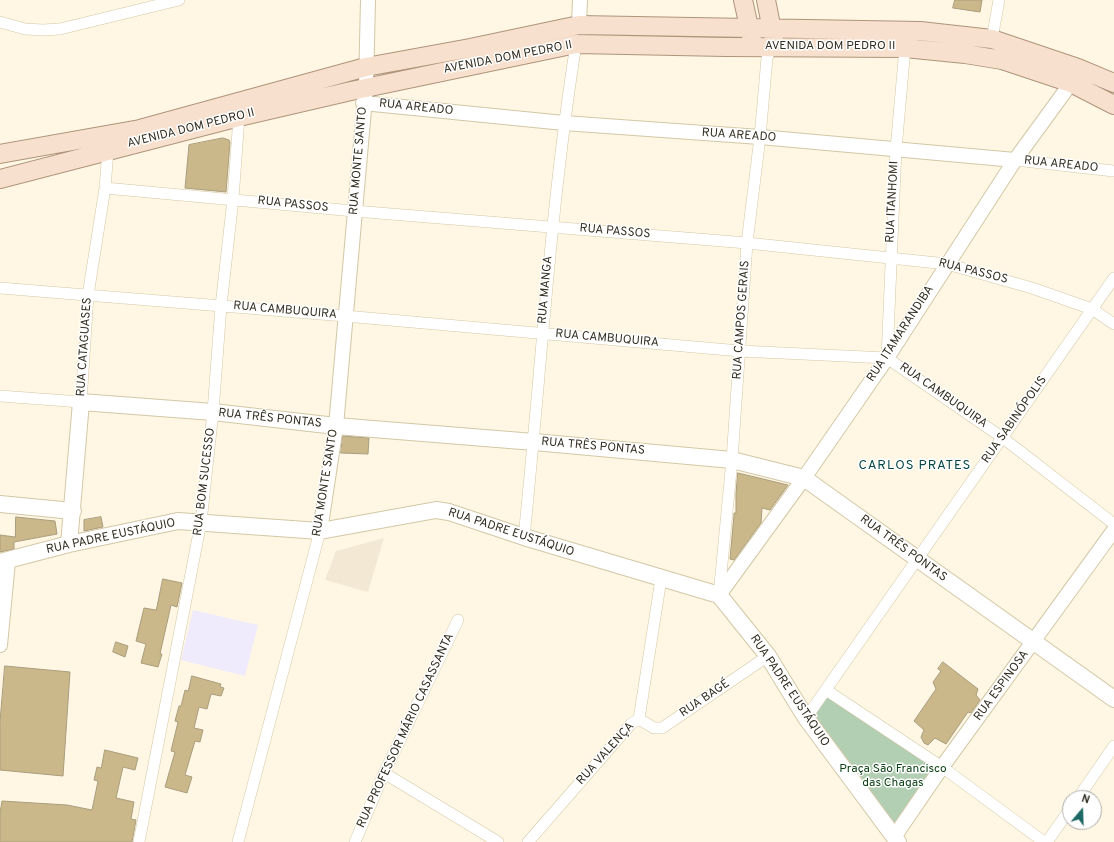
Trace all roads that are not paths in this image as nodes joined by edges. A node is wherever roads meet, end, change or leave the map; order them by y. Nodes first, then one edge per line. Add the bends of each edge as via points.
1 (179, 0) edge
2 (368, 0) edge
3 (580, 0) edge
4 (743, 0) edge
5 (766, 0) edge
6 (999, 0) edge
7 (0, 22) edge
8 (579, 25) junction
9 (750, 28) junction
10 (772, 29) junction
11 (992, 39) junction
12 (576, 44) junction
13 (754, 47) junction
14 (775, 47) junction
15 (905, 48) junction
16 (366, 67) junction
17 (1075, 75) junction
18 (1114, 84) edge
19 (364, 95) junction
20 (1114, 105) edge
21 (239, 117) junction
22 (564, 123) junction
23 (760, 137) junction
24 (896, 149) junction
25 (108, 150) junction
26 (0, 154) edge
27 (1015, 160) junction
28 (1114, 171) edge
29 (0, 179) edge
30 (105, 188) junction
31 (233, 199) junction
32 (354, 211) junction
33 (552, 227) junction
34 (747, 243) junction
35 (891, 258) junction
36 (947, 264) junction
37 (1114, 278) edge
38 (0, 288) edge
39 (88, 295) junction
40 (221, 306) junction
41 (1092, 309) junction
42 (345, 316) junction
43 (1114, 324) edge
44 (542, 333) junction
45 (740, 352) junction
46 (887, 358) junction
47 (0, 396) edge
48 (81, 402) junction
49 (213, 412) junction
50 (336, 426) junction
51 (1003, 438) junction
52 (534, 442) junction
53 (732, 460) junction
54 (804, 478) junction
55 (0, 504) edge
56 (73, 511) junction
57 (201, 522) junction
58 (1114, 524) edge
59 (1114, 530) edge
60 (320, 531) junction
61 (524, 538) junction
62 (69, 544) junction
63 (917, 560) junction
64 (4, 561) edge
65 (661, 579) junction
66 (719, 596) junction
67 (458, 620) dead end
68 (1034, 643) junction
69 (0, 645) edge
70 (768, 656) junction
71 (826, 690) junction
72 (1114, 699) edge
73 (806, 718) junction
74 (639, 719) junction
75 (1114, 746) edge
76 (942, 767) junction
77 (384, 773) junction
78 (1084, 790) edge
79 (1062, 820) edge
80 (893, 840) edge
81 (138, 842) edge
82 (238, 842) edge
83 (355, 842) edge
84 (498, 842) edge
85 (528, 842) edge
86 (1045, 842) edge

1 - 7 street via 60,29 25,29
2 - 16 street, RUA MONTE SANTO
3 - 8 street
4 - 9 main road
5 - 10 main road
6 - 11 street
8 - 9 main road, AVENIDA DOM PEDRO II
8 - 16 main road, AVENIDA DOM PEDRO II
9 - 10 main road, AVENIDA DOM PEDRO II
9 - 13 main road
10 - 11 main road, AVENIDA DOM PEDRO II via 920,31
10 - 14 main road
11 - 17 main road, AVENIDA DOM PEDRO II
12 - 13 main road, AVENIDA DOM PEDRO II
12 - 19 main road, AVENIDA DOM PEDRO II
12 - 22 street, RUA MANGA
13 - 14 main road, AVENIDA DOM PEDRO II
14 - 15 main road, AVENIDA DOM PEDRO II
14 - 23 street, RUA CAMPOS GERAIS via 767,58
15 - 17 main road, AVENIDA DOM PEDRO II via 965,54
15 - 24 street, RUA ITANHOMI
16 - 19 street, RUA MONTE SANTO
16 - 26 main road, AVENIDA DOM PEDRO II via 140,129
17 - 18 main road, AVENIDA DOM PEDRO II
17 - 20 main road, AVENIDA DOM PEDRO II
17 - 27 street, RUA ITAMARANDIBA
19 - 21 main road, AVENIDA DOM PEDRO II
19 - 22 street, RUA AREADO
19 - 32 street, RUA MONTE SANTO
21 - 25 main road, AVENIDA DOM PEDRO II
21 - 31 street, RUA BOM SUCESSO
22 - 23 street, RUA AREADO
22 - 33 street, RUA MANGA
23 - 24 street, RUA AREADO
23 - 34 street, RUA CAMPOS GERAIS
24 - 27 street, RUA AREADO
24 - 35 street, RUA ITANHOMI
25 - 29 main road, AVENIDA DOM PEDRO II
25 - 30 street, RUA CATAGUASES
27 - 28 street, RUA AREADO
27 - 36 street, RUA ITAMARANDIBA
30 - 31 street, RUA PASSOS
30 - 39 street, RUA CATAGUASES
31 - 32 street, RUA PASSOS
31 - 40 street, RUA BOM SUCESSO
32 - 33 street, RUA PASSOS
32 - 42 street, RUA MONTE SANTO
33 - 34 street, RUA PASSOS
33 - 44 street, RUA MANGA
34 - 35 street, RUA PASSOS
34 - 45 street, RUA CAMPOS GERAIS
35 - 36 street, RUA PASSOS
35 - 46 street, RUA ITANHOMI
36 - 41 street, RUA PASSOS via 1032,288
36 - 46 street, RUA ITAMARANDIBA
37 - 41 street, RUA SABINÓPOLIS
38 - 39 street, RUA CAMBUQUIRA
39 - 40 street, RUA CAMBUQUIRA
39 - 48 street, RUA CATAGUASES
40 - 42 street, RUA CAMBUQUIRA
40 - 49 street, RUA BOM SUCESSO
41 - 43 street, RUA PASSOS
41 - 51 street, RUA SABINÓPOLIS
42 - 44 street, RUA CAMBUQUIRA
42 - 50 street, RUA MONTE SANTO
44 - 45 street, RUA CAMBUQUIRA
44 - 52 street, RUA MANGA
45 - 46 street, RUA CAMBUQUIRA
45 - 53 street, RUA CAMPOS GERAIS
46 - 51 street, RUA CAMBUQUIRA
46 - 54 street, RUA ITAMARANDIBA
47 - 48 street, RUA TRÊS PONTAS
48 - 49 main road, RUA TRÊS PONTAS
48 - 56 main road, RUA CATAGUASES
49 - 50 main road, RUA TRÊS PONTAS
49 - 57 street, RUA BOM SUCESSO
50 - 52 main road, RUA TRÊS PONTAS
50 - 60 street, RUA MONTE SANTO
51 - 58 street, RUA CAMBUQUIRA
51 - 63 street, RUA SABINÓPOLIS
52 - 53 main road, RUA TRÊS PONTAS
52 - 61 street, RUA MANGA
53 - 54 main road, RUA TRÊS PONTAS
53 - 66 street, RUA CAMPOS GERAIS
54 - 63 main road, RUA TRÊS PONTAS
54 - 66 street, RUA ITAMARANDIBA
55 - 56 main road
56 - 62 main road, RUA CATAGUASES
57 - 60 main road, RUA PADRE EUSTÁQUIO
57 - 62 main road, RUA PADRE EUSTÁQUIO via 178,521
57 - 81 street, RUA BOM SUCESSO
59 - 68 street, RUA ESPINOSA
60 - 61 main road, RUA PADRE EUSTÁQUIO via 436,510 449,512
60 - 82 street, RUA MONTE SANTO
61 - 65 main road, RUA PADRE EUSTÁQUIO
62 - 64 main road, RUA PADRE EUSTÁQUIO
63 - 68 main road, RUA TRÊS PONTAS
63 - 71 street, RUA SABINÓPOLIS
64 - 69 street
65 - 66 main road, RUA PADRE EUSTÁQUIO
65 - 74 street, RUA VALENÇA
66 - 70 main road, RUA PADRE EUSTÁQUIO
67 - 77 street, RUA PROFESSOR MÁRIO CASASSANTA
68 - 72 main road, RUA TRÊS PONTAS
68 - 76 street, RUA ESPINOSA
70 - 73 main road, RUA PADRE EUSTÁQUIO
70 - 74 street, RUA BAGÉ via 662,728 654,728
71 - 73 street, RUA SABINÓPOLIS
71 - 76 street
73 - 80 main road, RUA PADRE EUSTÁQUIO
74 - 85 street, RUA VALENÇA via 631,724
75 - 78 street
76 - 80 street, RUA ESPINOSA
76 - 86 street
77 - 83 street, RUA PROFESSOR MÁRIO CASASSANTA
77 - 84 street
79 - 86 street

